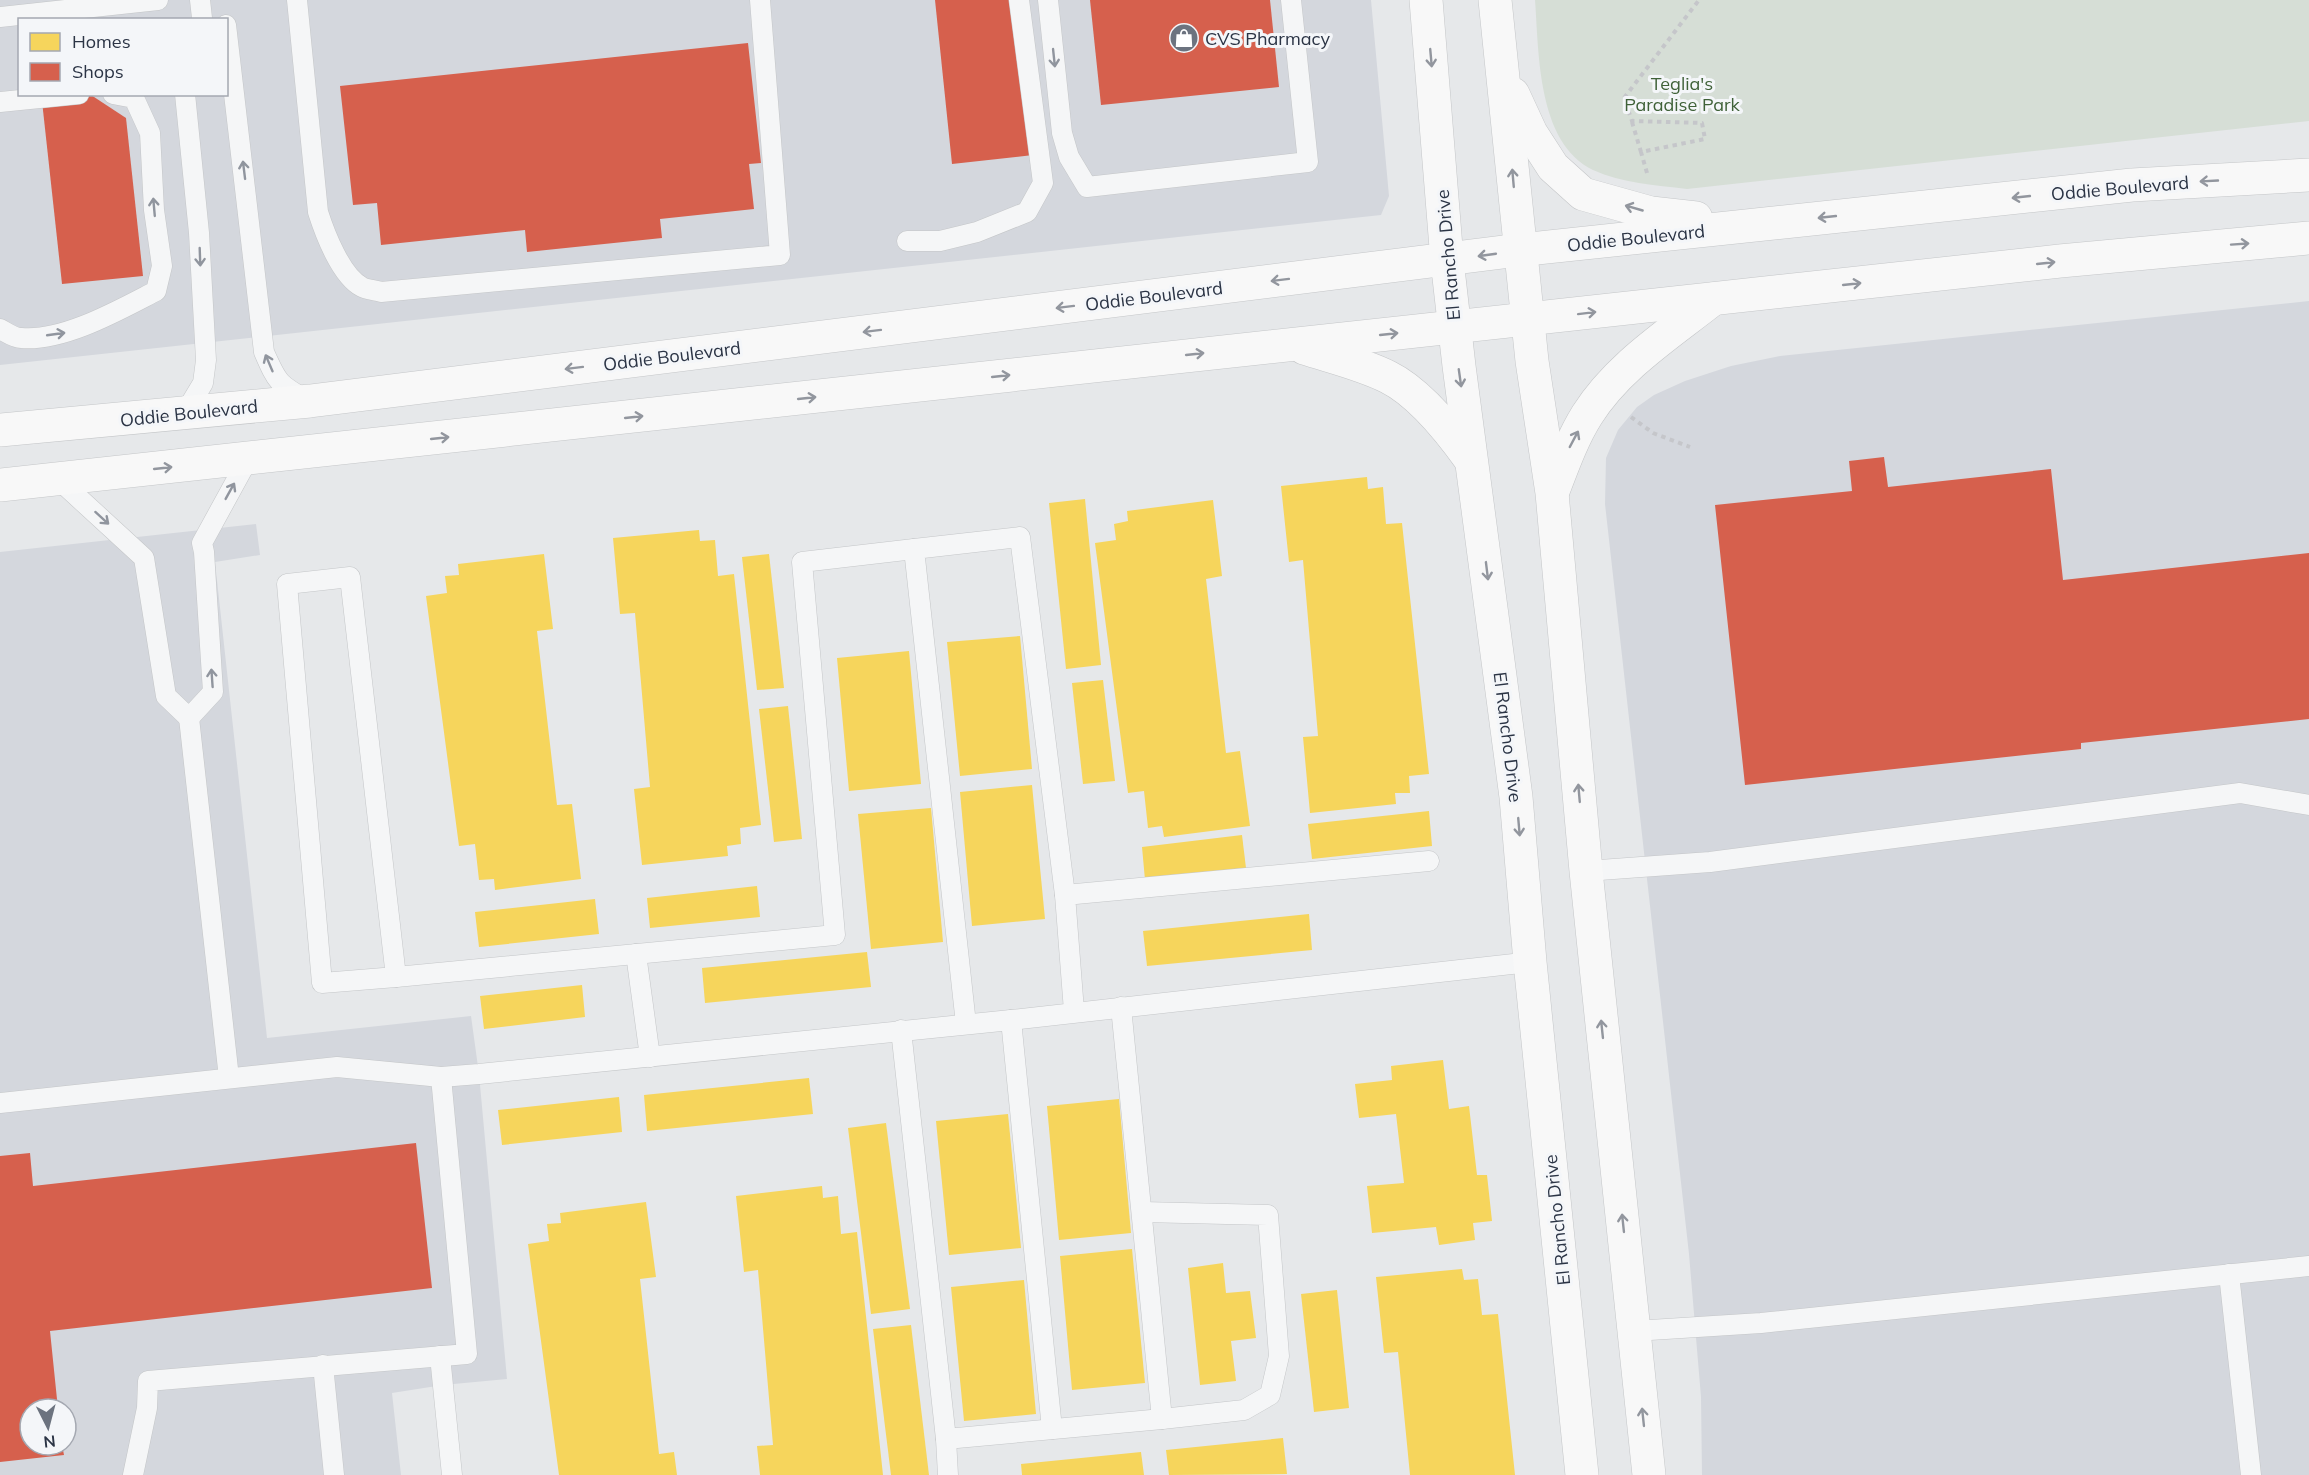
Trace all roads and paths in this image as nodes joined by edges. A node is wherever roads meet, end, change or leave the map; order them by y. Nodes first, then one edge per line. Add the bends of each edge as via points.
1 (158, 0) edge
2 (297, 0) edge
3 (760, 0) edge
4 (1018, 0) edge
5 (1048, 0) edge
6 (1291, 0) edge
7 (1426, 0) edge
8 (1496, 0) edge
9 (1699, 0) edge
10 (0, 17) edge
11 (228, 42) edge
12 (1504, 73) junction
13 (59, 96) edge
14 (124, 96) edge
15 (185, 96) edge
16 (0, 102) edge
17 (1632, 121) junction
18 (1641, 152) junction
19 (1648, 173) dead end
20 (2309, 175) edge
21 (1754, 225) junction
22 (2309, 238) edge
23 (907, 241) dead end
24 (1519, 250) junction
25 (1447, 260) junction
26 (1713, 299) junction
27 (1529, 320) junction
28 (1455, 327) junction
29 (0, 329) edge
30 (1291, 344) junction
31 (310, 401) junction
32 (1628, 414) dead end
33 (173, 416) junction
34 (0, 430) edge
35 (1690, 447) dead end
36 (248, 459) junction
37 (1473, 463) junction
38 (58, 479) junction
39 (0, 485) edge
40 (1552, 493) junction
41 (914, 549) junction
42 (189, 718) junction
43 (2309, 805) edge
44 (1428, 861) dead end
45 (1586, 872) junction
46 (1065, 895) junction
47 (636, 954) junction
48 (1530, 962) junction
49 (396, 977) junction
50 (1121, 1007) junction
51 (1074, 1011) junction
52 (1011, 1020) junction
53 (966, 1024) junction
54 (902, 1030) junction
55 (650, 1057) junction
56 (441, 1077) junction
57 (229, 1078) junction
58 (0, 1103) edge
59 (1142, 1212) junction
60 (2309, 1266) edge
61 (2229, 1274) junction
62 (1634, 1331) junction
63 (440, 1356) junction
64 (323, 1365) junction
65 (1162, 1419) junction
66 (1052, 1429) junction
67 (946, 1439) junction
68 (133, 1475) edge
69 (334, 1475) edge
70 (452, 1475) edge
71 (948, 1475) edge
72 (1582, 1475) edge
73 (1649, 1475) edge
74 (2251, 1475) edge

1 - 10 lane
2 - 3 lane via 318,213 328,242 347,272 362,287 381,292 780,255
4 - 23 lane via 1043,183 1027,212 968,235 940,241
5 -> 6 lane via 1062,133 1069,157 1087,187 1308,162
7 -> 25 main road, El Rancho Drive
8 - 12 main road
9 - 17 path via 1624,98
31 -> 11 lane via 283,387 264,352
21 -> 12 main road via 1651,213 1583,194 1553,167 1531,133
24 -> 12 main road
13 - 16 lane
29 -> 14 lane via 20,338 63,334 156,291 162,266 150,133 134,98
15 -> 33 lane via 199,232 206,360 203,383 191,404
17 - 18 path
17 - 18 path via 1702,123 1705,139
18 - 19 path
20 -> 21 main road, Oddie Boulevard via 2132,185
21 - 24 main road, Oddie Boulevard
26 -> 22 main road
24 -> 25 main road, Oddie Boulevard
24 - 27 main road
25 - 28 main road, El Rancho Drive
25 -> 31 main road, Oddie Boulevard
27 -> 26 main road
40 -> 26 main road via 1587,415 1610,386 1645,351
27 - 28 main road
27 - 40 main road
30 -> 28 main road
28 -> 37 main road, El Rancho Drive
36 -> 30 main road
30 - 37 main road via 1390,378 1447,427
31 - 33 main road, Oddie Boulevard
32 - 35 path via 1653,433
33 - 34 main road, Oddie Boulevard
38 -> 36 main road
42 -> 36 lane via 213,692 202,543
37 -> 48 main road, El Rancho Drive via 1516,797
38 - 39 main road
38 -> 42 lane via 144,558 166,696
45 -> 40 main road
41 - 46 lane via 1020,537
41 - 47 lane via 802,562 835,935
41 - 53 lane
42 - 57 lane
43 - 45 lane via 2240,793 1710,862
44 - 46 lane
62 -> 45 main road
46 - 51 lane
47 - 49 lane
47 - 55 lane
48 - 50 lane
48 - 72 main road, El Rancho Drive
49 - 49 lane via 322,983 287,584 350,577
50 - 51 lane
50 - 59 lane
51 - 52 lane
52 - 53 lane
52 - 66 lane
53 - 54 lane
54 - 55 lane
54 - 67 lane
55 - 56 lane
56 - 57 lane via 337,1067
56 - 63 lane via 467,1354
57 - 58 lane
59 - 65 lane
59 - 65 lane via 1268,1215 1275,1285 1279,1356 1270,1395 1244,1410
60 - 61 lane
61 - 62 lane via 1761,1323
61 - 74 lane
73 -> 62 main road
63 - 64 lane
63 - 70 lane
64 - 68 lane via 148,1381 147,1408
64 - 69 lane
65 - 66 lane
66 - 67 lane
67 - 71 lane

